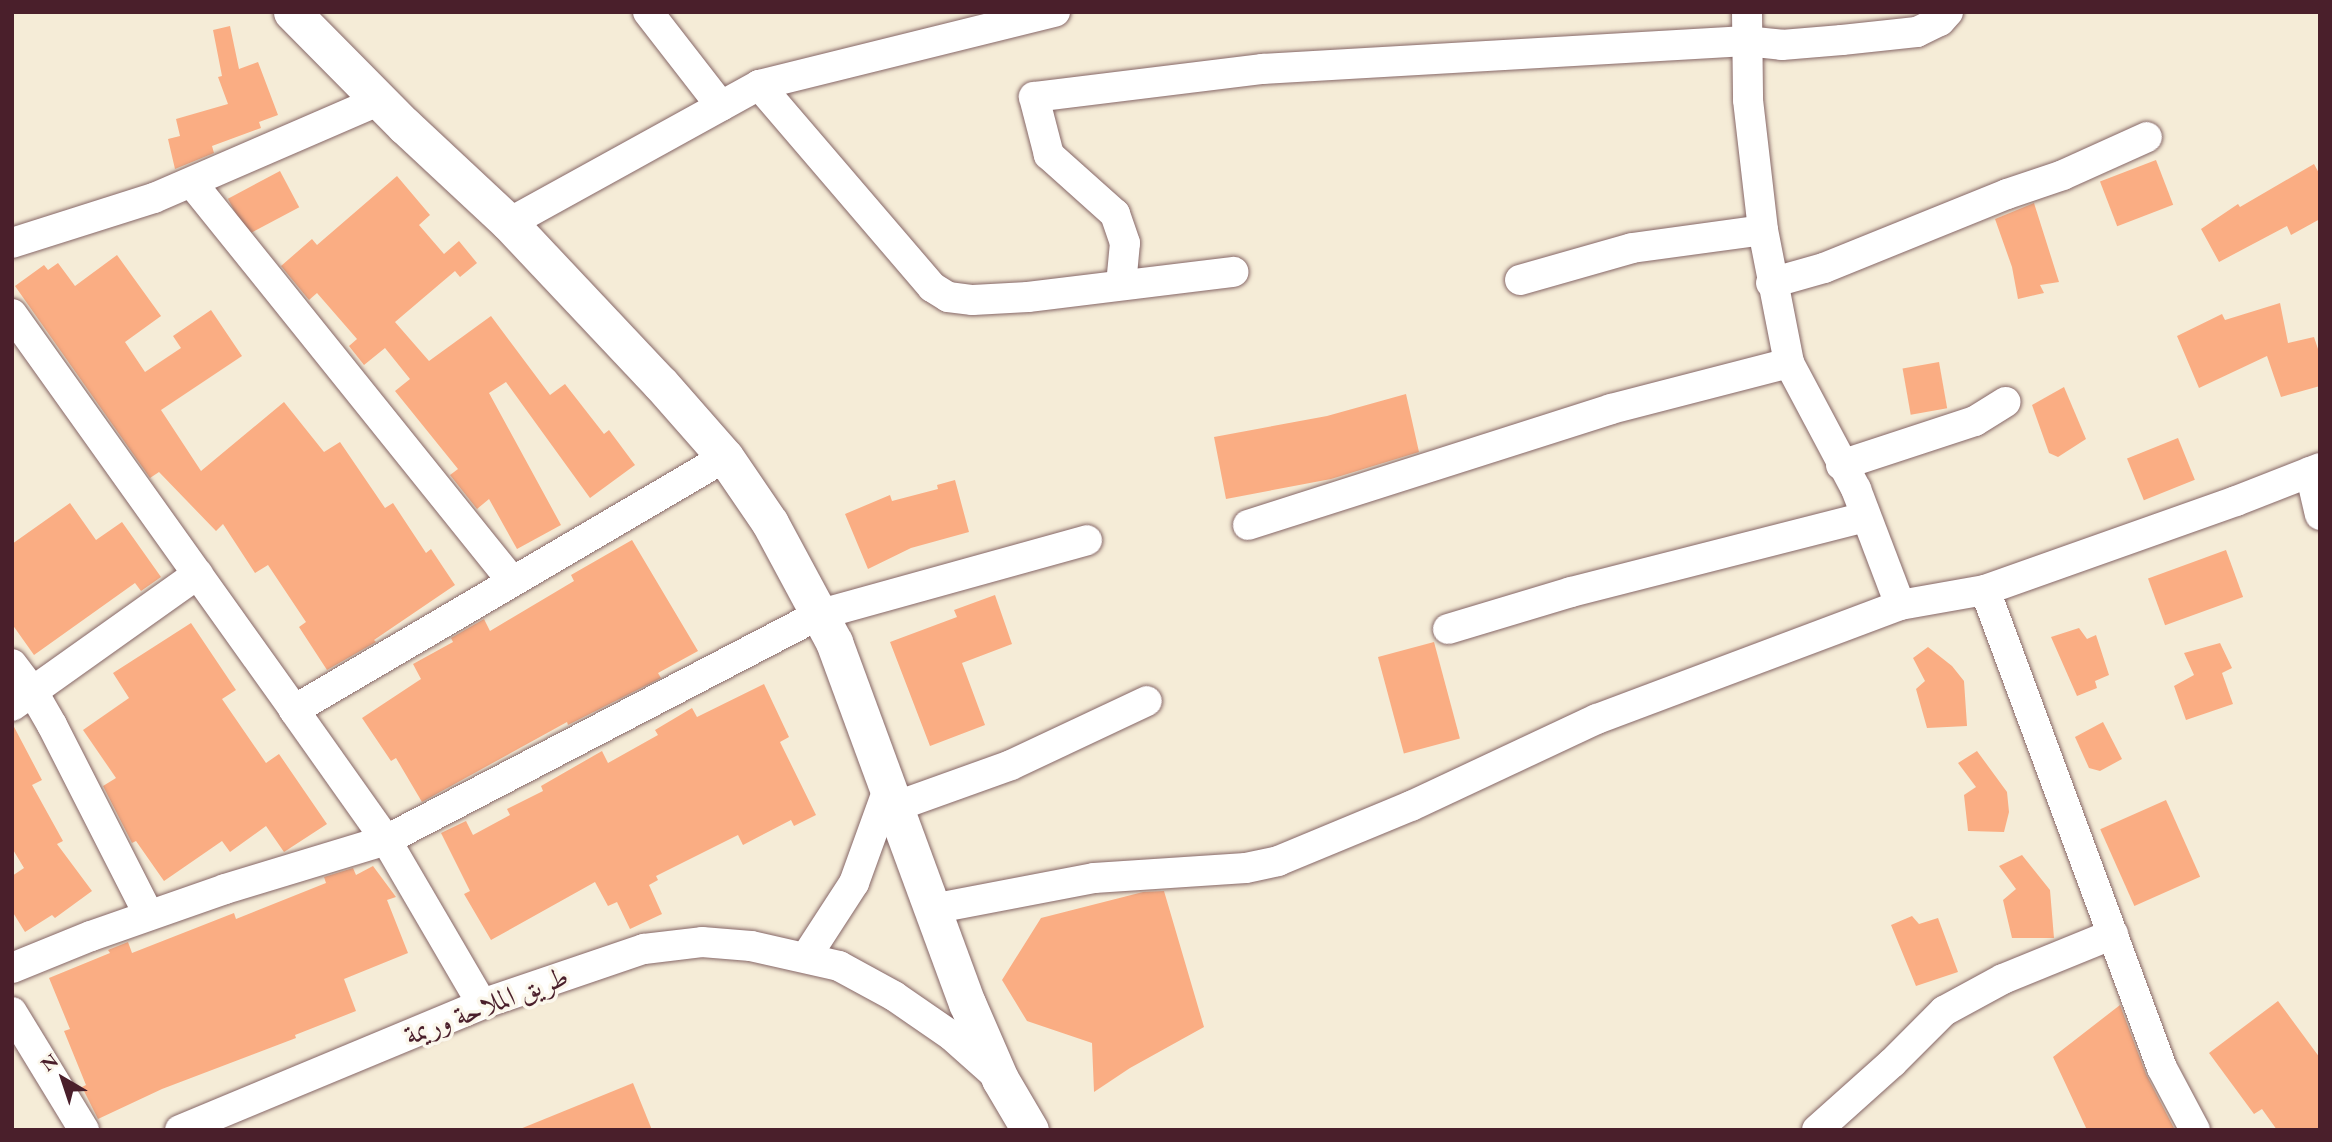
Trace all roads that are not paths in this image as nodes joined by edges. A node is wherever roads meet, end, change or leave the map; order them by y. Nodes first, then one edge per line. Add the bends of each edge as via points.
1 (648, 12) edge
2 (1055, 12) edge
3 (1948, 12) edge
4 (304, 15) edge
5 (968, 23) edge
6 (1747, 27) edge
7 (759, 85) junction
8 (380, 100) junction
9 (721, 106) junction
10 (2147, 137) dead end
11 (192, 183) junction
12 (509, 223) junction
13 (1763, 230) junction
14 (12, 243) edge
15 (1233, 272) dead end
16 (1520, 280) dead end
17 (1771, 283) junction
18 (1121, 285) junction
19 (12, 314) edge
20 (1789, 363) junction
21 (2006, 402) dead end
22 (725, 457) junction
23 (1841, 465) junction
24 (2315, 470) edge
25 (2320, 515) edge
26 (1866, 517) junction
27 (1248, 526) dead end
28 (1087, 540) dead end
29 (198, 574) junction
30 (512, 581) junction
31 (1984, 590) junction
32 (1900, 605) junction
33 (821, 614) junction
34 (1448, 629) dead end
35 (12, 664) edge
36 (23, 699) edge
37 (1147, 701) dead end
38 (294, 710) junction
39 (891, 800) junction
40 (386, 840) junction
41 (932, 909) junction
42 (149, 915) junction
43 (2113, 934) junction
44 (806, 957) junction
45 (12, 968) edge
46 (482, 1004) junction
47 (12, 1012) edge
48 (1000, 1079) junction
49 (84, 1130) edge
50 (180, 1130) edge
51 (1030, 1130) edge
52 (1817, 1130) edge
53 (2195, 1130) edge

1 - 9 street
2 - 5 street
3 - 6 street via 1917,32 1782,45
4 - 8 main road
5 - 7 street
6 - 13 street via 1748,100
6 - 18 street via 1262,69 1034,97 1049,155 1115,214 1125,243
7 - 9 street
7 - 18 street via 932,286 948,297 1028,297
8 - 11 street
8 - 12 main road
9 - 12 street
10 - 17 street via 2063,175 1824,268
11 - 14 street
11 - 30 street
12 - 22 main road
13 - 16 street via 1632,248
13 - 17 street
15 - 18 street
17 - 20 street
19 - 29 street
20 - 23 street
20 - 27 street via 1611,409
21 - 23 street via 1966,424
22 - 30 street
22 - 33 main road via 770,523
23 - 26 street
24 - 25 street
24 - 31 street
26 - 32 street
26 - 34 street via 1571,592
28 - 33 street
29 - 36 street
29 - 38 street
30 - 38 street
31 - 32 street
31 - 43 street
32 - 41 street via 1597,719 1411,806 1278,861 1246,868 1094,878
33 - 39 main road
33 - 40 street
35 - 36 street
36 - 42 street
37 - 39 street via 1011,765
38 - 40 street
39 - 41 main road
39 - 44 street via 854,883
40 - 42 street
40 - 46 street
41 - 48 main road
42 - 45 street
43 - 52 street via 2003,979 1944,1011
43 - 53 street via 2162,1068
44 - 46 street, طريق الملاحة وريمة via 702,942 644,949
44 - 48 street, طريق الملاحة وريمة via 839,966 894,996 952,1036
46 - 50 street, طريق الملاحة وريمة
47 - 49 street
48 - 51 main road

